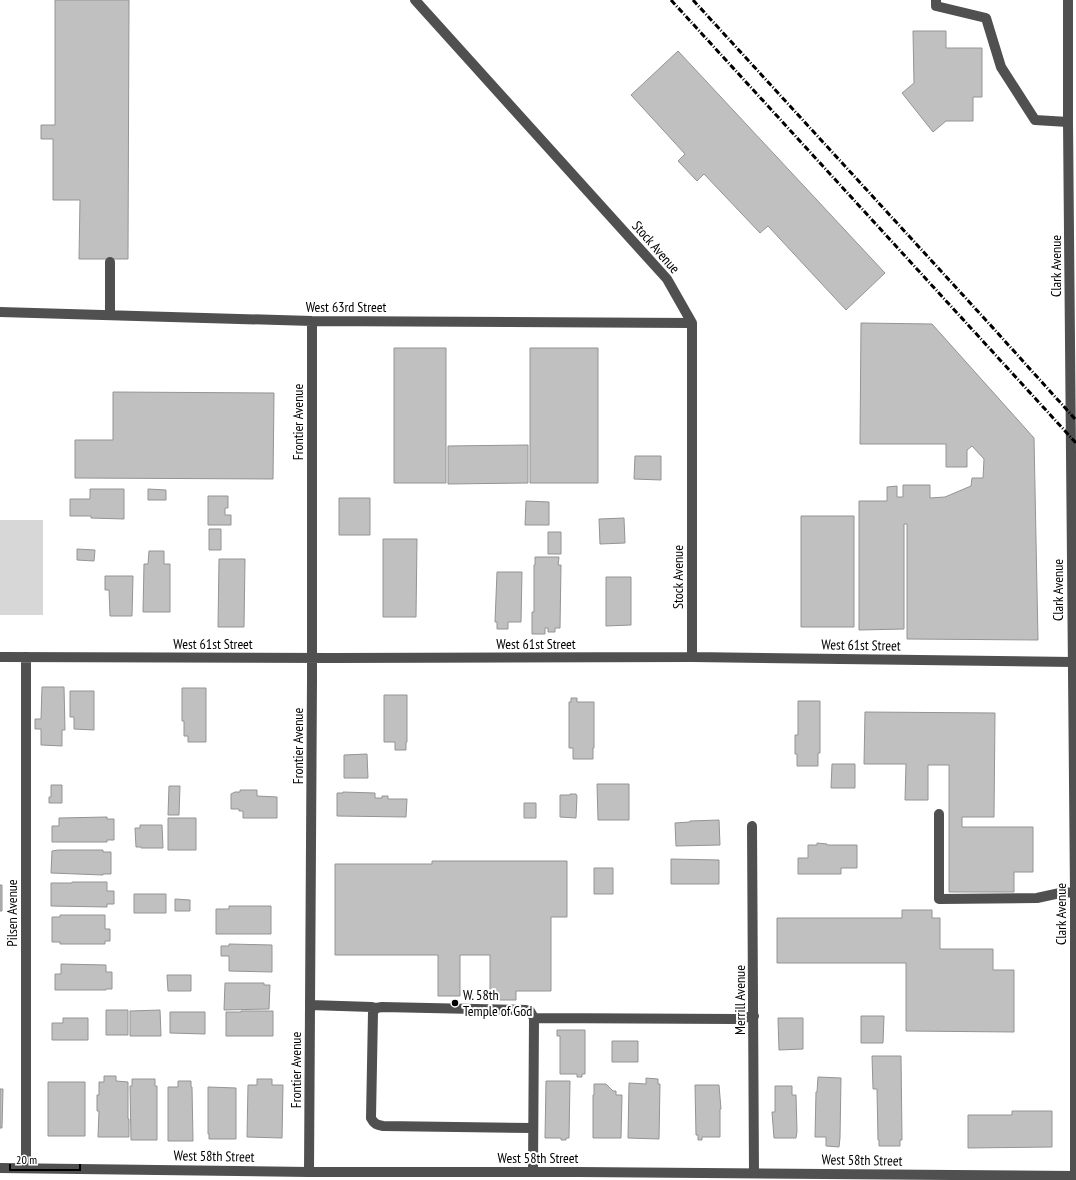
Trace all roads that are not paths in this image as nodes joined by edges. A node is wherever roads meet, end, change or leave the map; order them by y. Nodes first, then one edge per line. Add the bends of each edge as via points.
1 (415, 0) edge
2 (936, 0) edge
3 (1068, 0) edge
4 (1068, 122) junction
5 (110, 262) dead end
6 (0, 312) edge
7 (110, 315) junction
8 (312, 321) junction
9 (692, 323) junction
10 (0, 657) edge
11 (26, 657) junction
12 (692, 657) junction
13 (312, 658) junction
14 (1073, 662) junction
15 (939, 814) dead end
16 (752, 826) dead end
17 (1075, 892) edge
18 (310, 1005) junction
19 (376, 1008) junction
20 (754, 1016) junction
21 (534, 1018) junction
22 (533, 1128) junction
23 (0, 1168) edge
24 (26, 1168) junction
25 (309, 1172) junction
26 (533, 1172) junction
27 (754, 1174) junction
28 (578, 1176) edge
29 (1075, 1178) edge

1 - 9 street, Stock Avenue via 667,279
2 - 4 street via 936,6 986,18 1001,67 1035,120
3 - 4 street, Clark Avenue
4 - 14 street, Clark Avenue
5 - 7 street
6 - 7 street, West 63rd Street
7 - 8 street, West 63rd Street
8 - 9 street, West 63rd Street
8 - 13 street, Frontier Avenue
9 - 12 street, Stock Avenue
10 - 11 street, West 61st Street
11 - 13 street, West 61st Street
11 - 24 street, Pilsen Avenue
12 - 13 street, West 61st Street
12 - 14 street, West 61st Street
13 - 18 street, Frontier Avenue
14 - 17 street, Clark Avenue
15 - 17 street via 939,899 1037,898
16 - 20 street, Merrill Avenue
17 - 29 street, Clark Avenue
18 - 19 street
18 - 25 street, Frontier Avenue
19 - 21 street via 526,1010 530,1011
19 - 22 street via 373,1012 373,1123 383,1126
20 - 21 street via 736,1019
20 - 27 street, Merrill Avenue
21 - 22 street
22 - 26 street
23 - 24 street, West 58th Street
24 - 25 street, West 58th Street
25 - 26 street, West 58th Street
26 - 28 street, West 58th Street
27 - 28 street, West 58th Street
27 - 29 street, West 58th Street

